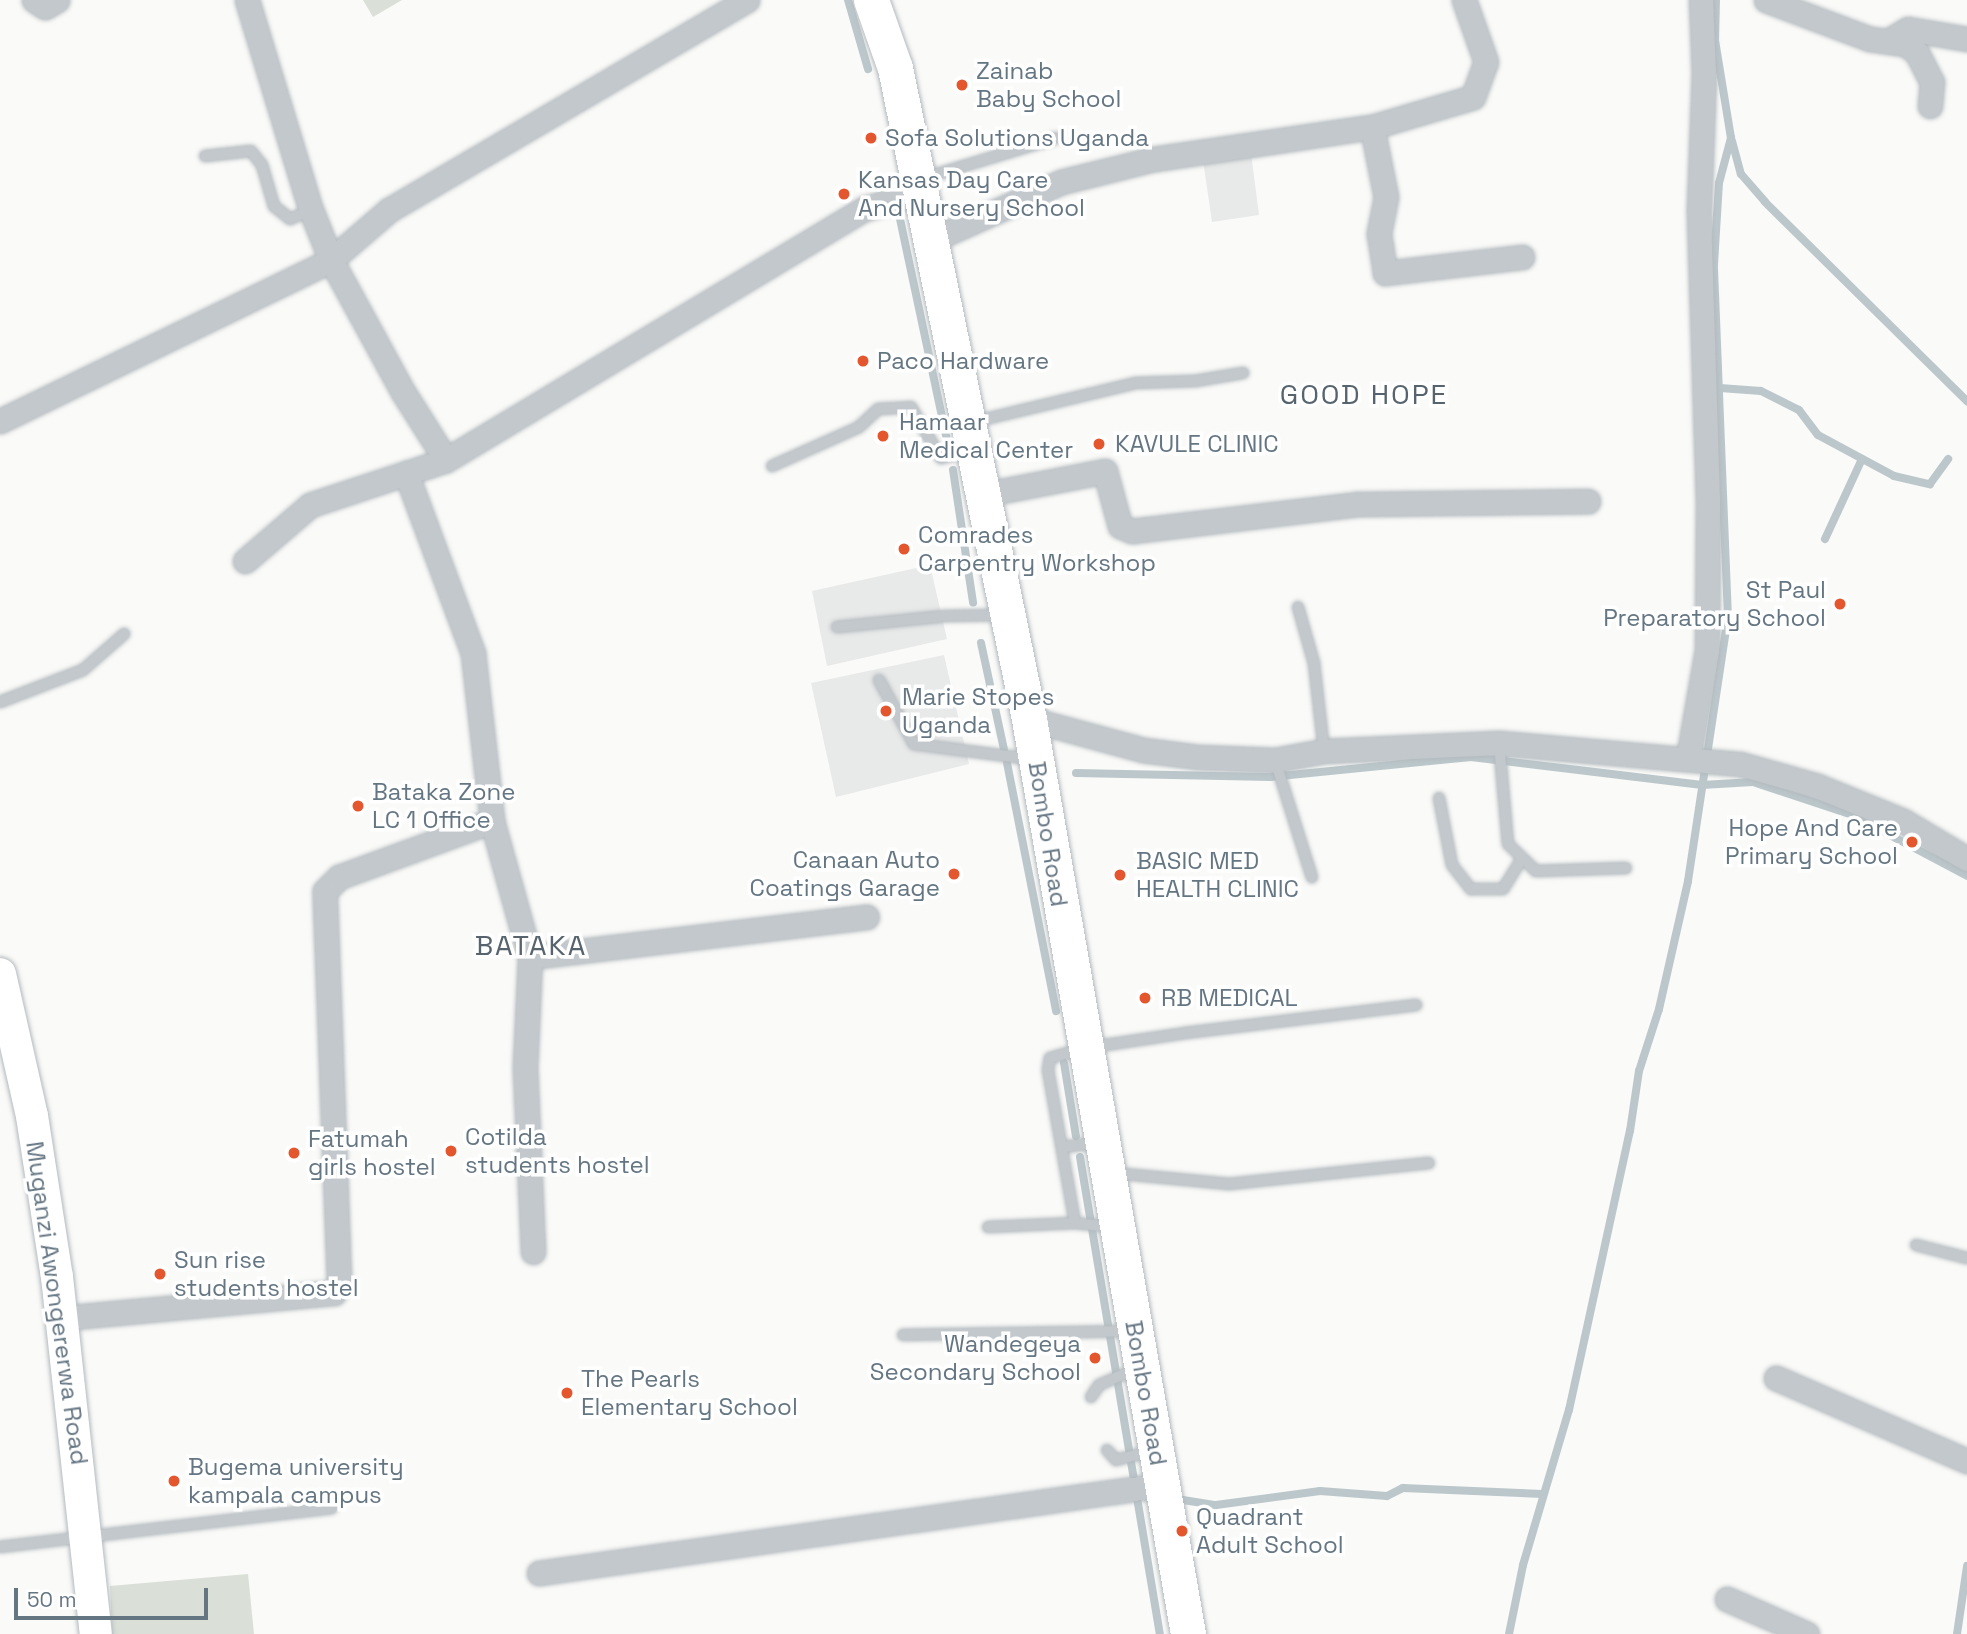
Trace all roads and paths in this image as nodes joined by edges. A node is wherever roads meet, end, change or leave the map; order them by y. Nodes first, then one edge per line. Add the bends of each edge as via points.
1 (34, 0) edge
2 (57, 0) edge
3 (247, 0) edge
4 (747, 0) edge
5 (1701, 0) edge
6 (1766, 0) edge
7 (872, 1) edge
8 (1469, 1) edge
9 (1967, 39) edge
10 (1888, 41) junction
11 (1930, 106) dead end
12 (1372, 127) junction
13 (1056, 138) dead end
14 (205, 156) dead end
15 (920, 186) junction
16 (311, 211) junction
17 (932, 240) junction
18 (1522, 257) dead end
19 (331, 260) junction
20 (1242, 373) dead end
21 (0, 421) edge
22 (973, 436) junction
23 (446, 460) junction
24 (772, 466) dead end
25 (407, 473) junction
26 (986, 494) junction
27 (1588, 501) dead end
28 (245, 561) dead end
29 (1298, 607) dead end
30 (1009, 615) junction
31 (836, 626) dead end
32 (124, 634) dead end
33 (879, 680) dead end
34 (0, 702) edge
35 (1029, 719) junction
36 (1499, 743) junction
37 (1324, 751) junction
38 (1036, 760) junction
39 (1275, 760) junction
40 (1694, 760) junction
41 (1439, 798) dead end
42 (492, 821) junction
43 (1522, 858) junction
44 (1967, 859) edge
45 (1626, 869) dead end
46 (1312, 877) dead end
47 (867, 917) dead end
48 (530, 957) junction
49 (0, 974) edge
50 (1416, 1005) dead end
51 (1085, 1048) junction
52 (1063, 1147) junction
53 (1104, 1158) junction
54 (1429, 1163) dead end
55 (1074, 1223) junction
56 (988, 1227) dead end
57 (1117, 1228) junction
58 (1916, 1245) dead end
59 (533, 1252) dead end
60 (1967, 1258) edge
61 (62, 1318) junction
62 (1135, 1331) junction
63 (903, 1335) dead end
64 (1141, 1367) junction
65 (1776, 1378) dead end
66 (1091, 1397) dead end
67 (1107, 1450) dead end
68 (1155, 1450) junction
69 (1967, 1461) edge
70 (1161, 1485) junction
71 (332, 1508) dead end
72 (87, 1539) junction
73 (0, 1547) edge
74 (539, 1573) dead end
75 (1727, 1599) dead end
76 (96, 1634) edge
77 (1188, 1634) edge
78 (1807, 1634) edge

1 - 2 street via 45,6
3 - 16 street
4 - 19 street via 389,209
5 - 40 street via 1704,74 1699,208 1708,500 1707,650
6 - 10 street via 1870,39
7 - 15 main road, Bombo Road via 895,68
8 - 12 street via 1486,62 1473,97
9 - 10 street via 1908,29
10 - 11 street via 1906,44 1917,53 1933,82
12 - 17 street via 1166,157 1061,182
12 - 18 street via 1386,197 1379,234 1385,273
13 - 15 lane
14 - 16 lane via 251,151 262,165 274,206 290,219
15 - 17 main road, Bombo Road
15 - 23 street via 864,209
16 - 19 street
17 - 22 main road, Bombo Road
19 - 21 street
19 - 23 street via 403,393
20 - 22 lane via 1195,381 1136,383
22 - 24 lane via 941,458 911,407 878,409 859,427
22 - 26 main road, Bombo Road
23 - 25 street
25 - 28 street via 310,505
25 - 42 street via 473,653
26 - 27 street via 1105,471 1120,526 1132,531 1357,504
26 - 30 main road, Bombo Road
29 - 37 lane via 1314,663
30 - 31 lane
30 - 35 main road, Bombo Road
32 - 34 lane via 83,670
33 - 38 lane via 914,744
35 - 38 main road, Bombo Road
35 - 39 street via 1143,750
36 - 37 street
36 - 40 street
36 - 43 lane via 1508,844
37 - 39 street
38 - 51 main road, Bombo Road
39 - 46 lane
40 - 44 street via 1740,764 1817,786 1903,821
41 - 43 lane via 1452,865 1471,889 1503,889
42 - 48 street
42 - 61 street via 339,877 325,891 339,1282 334,1293
43 - 45 lane via 1536,871
47 - 48 street
48 - 59 street via 525,1068
49 - 61 street, Muganzi Awongererwa Road via 32,1116
50 - 51 lane
51 - 52 lane via 1050,1058 1048,1070
51 - 53 main road, Bombo Road
52 - 53 lane
52 - 55 lane
53 - 54 lane via 1229,1184
53 - 57 main road, Bombo Road
55 - 56 lane
55 - 57 lane
57 - 62 main road, Bombo Road
58 - 60 lane
61 - 72 street, Muganzi Awongererwa Road
62 - 63 lane
62 - 64 main road, Bombo Road
64 - 66 lane via 1099,1385
64 - 68 main road, Bombo Road
65 - 69 street
67 - 68 lane via 1116,1460
68 - 70 main road, Bombo Road
70 - 74 street
70 - 77 main road, Bombo Road
71 - 72 lane
72 - 73 lane
72 - 76 street, Muganzi Awongererwa Road
75 - 78 street

